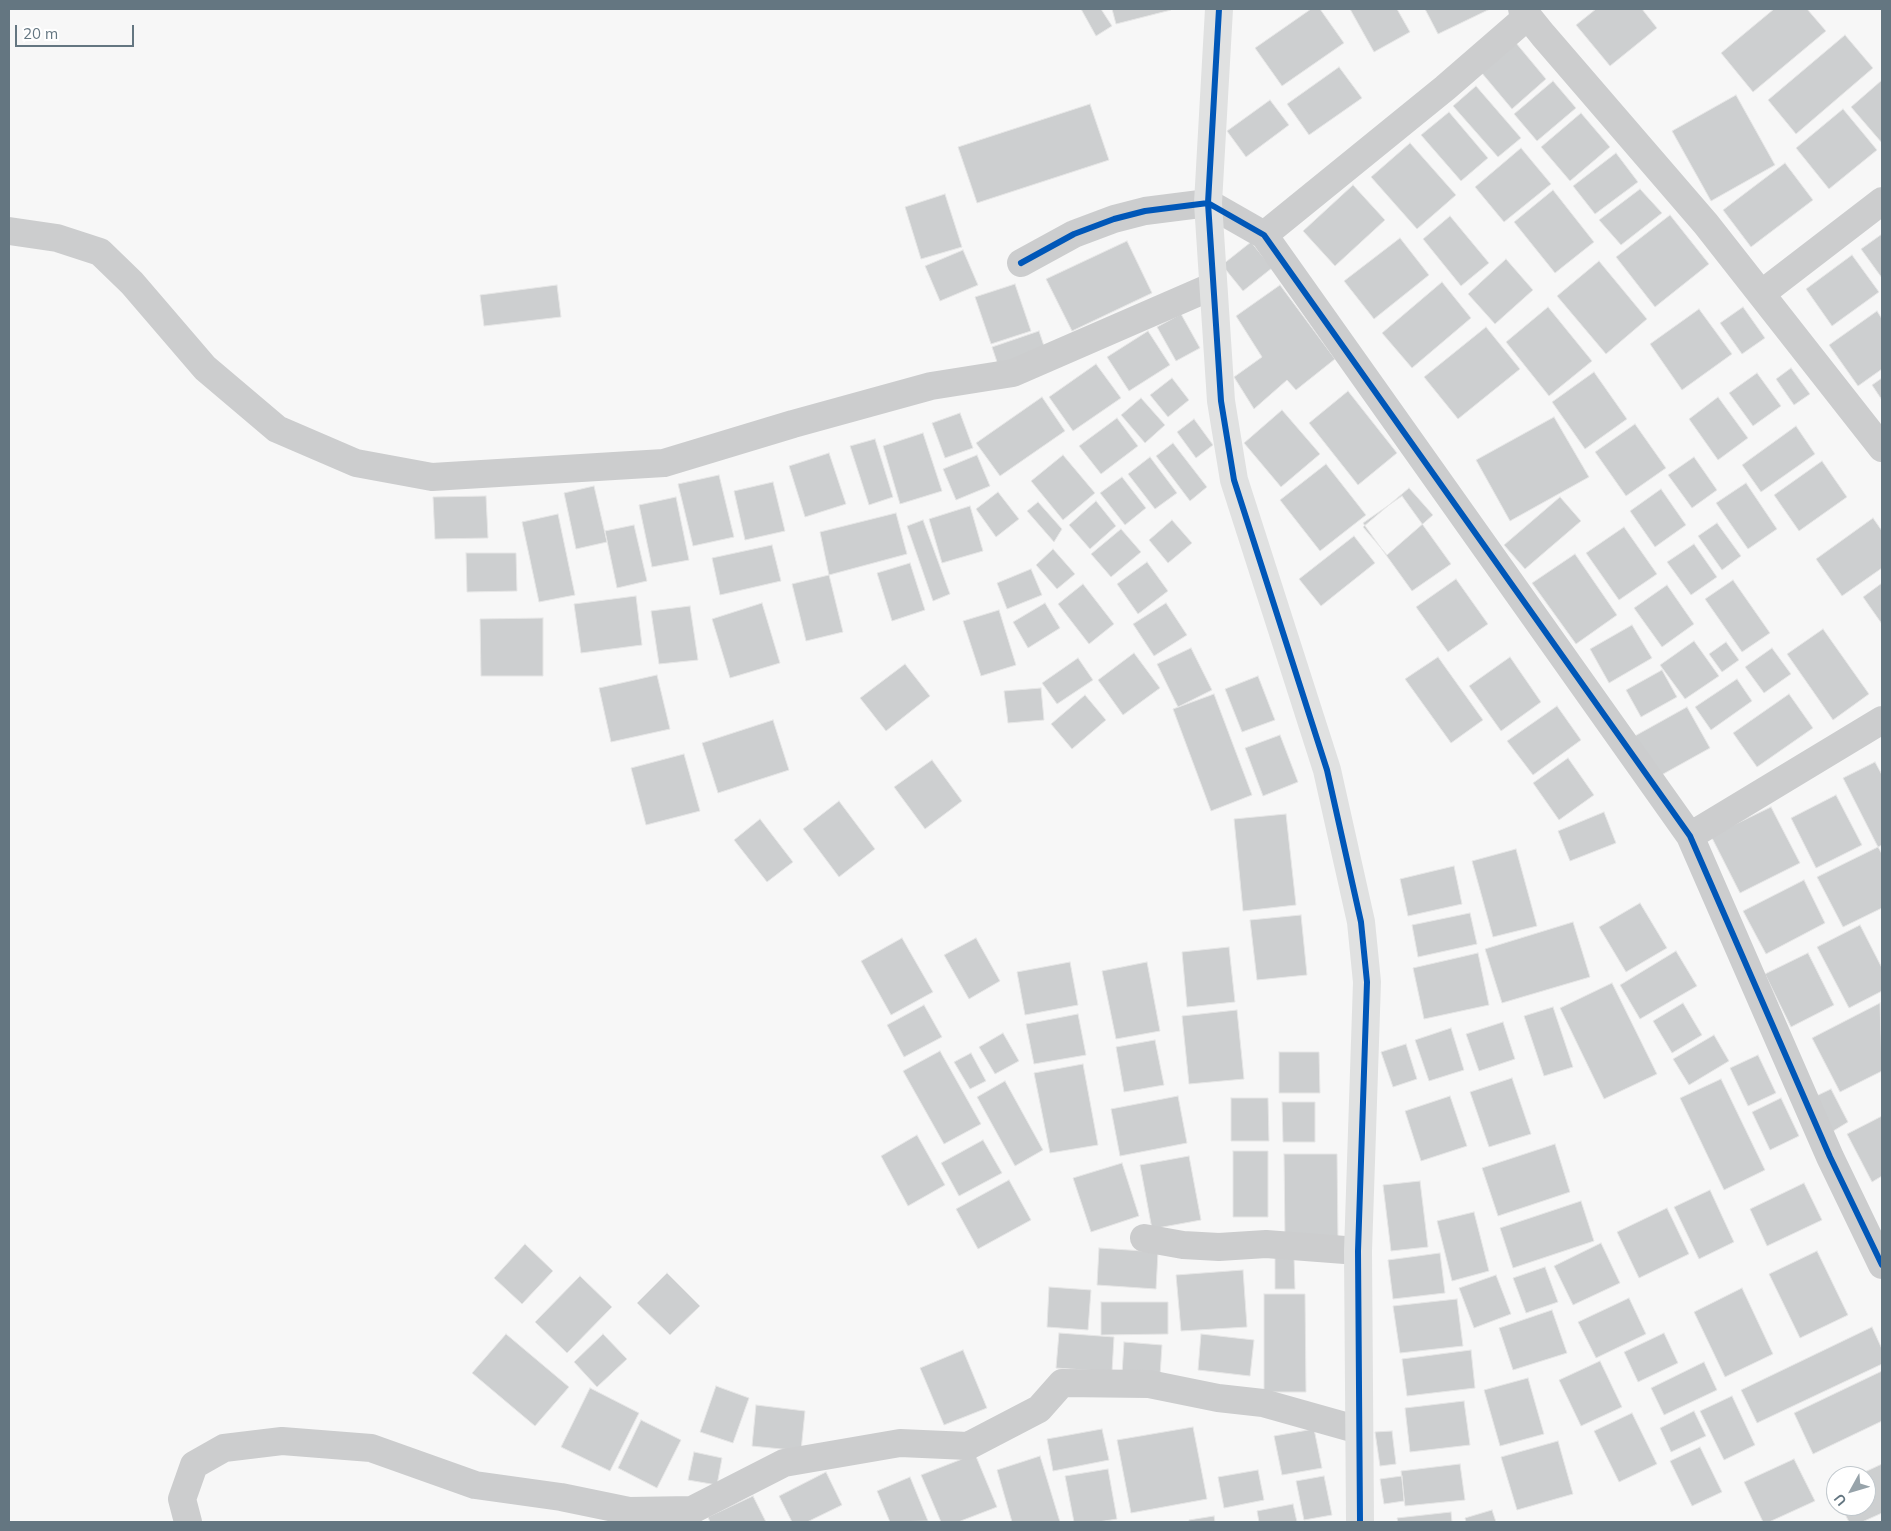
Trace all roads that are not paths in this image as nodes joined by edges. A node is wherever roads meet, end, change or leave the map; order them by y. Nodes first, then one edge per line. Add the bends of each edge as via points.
1 (1219, 9) edge
2 (1525, 12) edge
3 (1882, 201) edge
4 (1208, 204) junction
5 (9, 231) edge
6 (1264, 235) junction
7 (1021, 263) dead end
8 (1213, 286) junction
9 (1761, 294) junction
10 (1882, 448) edge
11 (1882, 720) edge
12 (1690, 836) junction
13 (1144, 1238) dead end
14 (1358, 1251) junction
15 (1882, 1265) edge
16 (1359, 1430) junction
17 (188, 1522) edge
18 (1360, 1522) edge

1 - 4 street
2 - 6 street via 1445,88
2 - 9 street via 1706,224
3 - 9 street
4 - 6 street
4 - 7 street via 1145,211 1114,219 1074,234
4 - 8 street
5 - 8 street via 57,238 100,252 132,283 205,368 277,430 356,463 432,477 664,463 930,386 1013,373
6 - 12 street
8 - 14 street via 1221,401 1234,480 1327,770 1361,922 1367,982
9 - 10 street
11 - 12 street
12 - 15 street via 1830,1157
13 - 14 street via 1183,1245 1266,1244
14 - 16 street
16 - 17 street via 1263,1403 1149,1384 1062,1384 1038,1409 968,1446 900,1443 784,1463 692,1510 629,1512 560,1497 475,1485 372,1448 282,1441 224,1448 194,1465 182,1499
16 - 18 street

